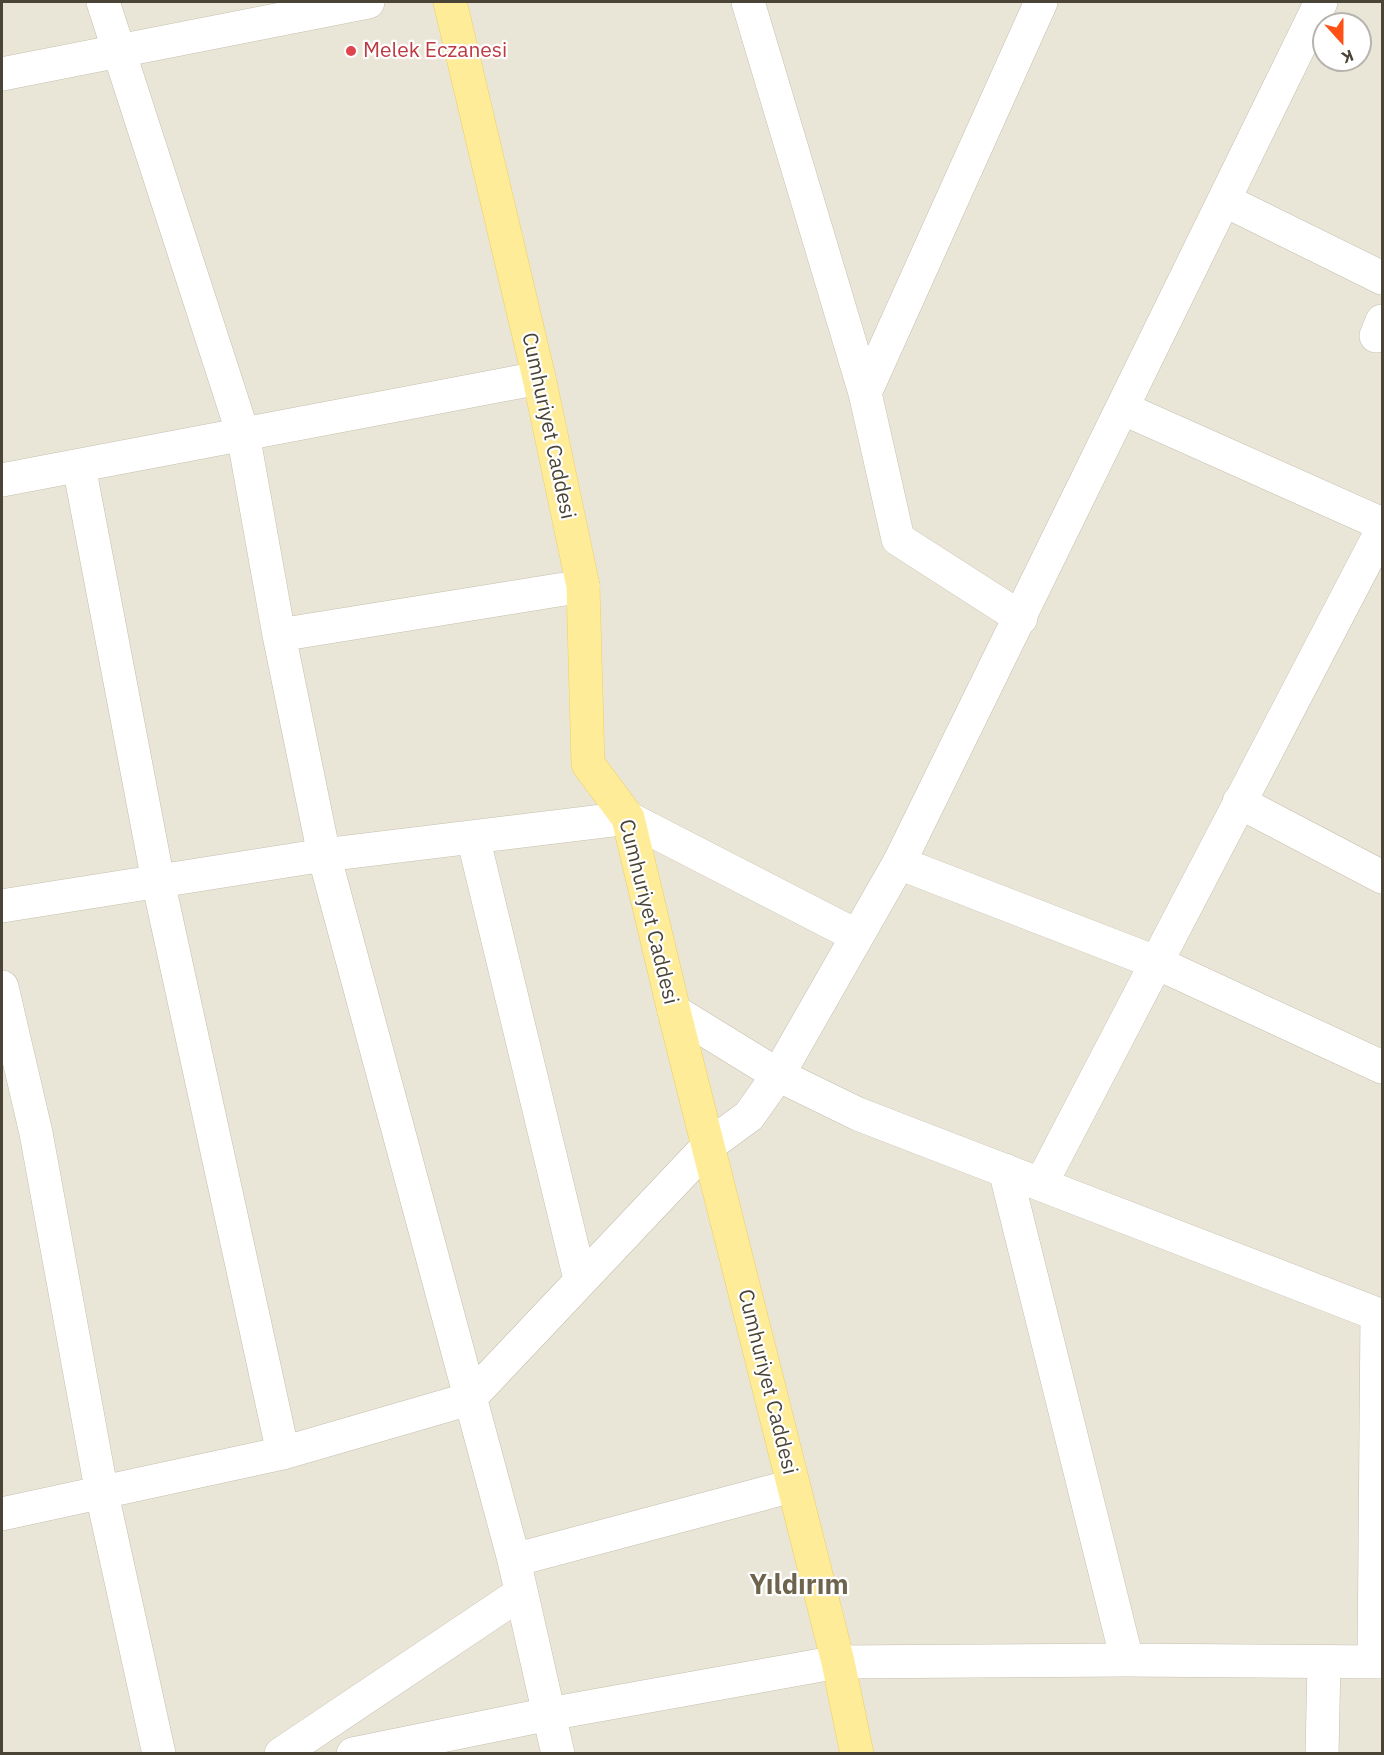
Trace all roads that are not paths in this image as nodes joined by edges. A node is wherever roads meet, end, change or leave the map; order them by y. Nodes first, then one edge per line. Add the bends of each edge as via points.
1 (103, 2) edge
2 (368, 2) edge
3 (450, 2) edge
4 (748, 2) edge
5 (1041, 2) edge
6 (1321, 2) edge
7 (118, 53) junction
8 (2, 74) edge
9 (1224, 200) junction
10 (1383, 278) edge
11 (539, 378) junction
12 (866, 393) junction
13 (1122, 408) junction
14 (243, 434) junction
15 (80, 466) junction
16 (2, 480) edge
17 (1383, 524) edge
18 (1383, 530) edge
19 (582, 586) junction
20 (1021, 618) junction
21 (279, 635) junction
22 (1239, 802) junction
23 (628, 818) junction
24 (473, 837) junction
25 (324, 855) junction
26 (899, 863) junction
27 (1383, 877) edge
28 (158, 881) junction
29 (2, 906) edge
30 (857, 936) junction
31 (1155, 962) junction
32 (2, 987) edge
33 (674, 1011) junction
34 (1383, 1067) edge
35 (778, 1075) junction
36 (708, 1146) junction
37 (1005, 1170) junction
38 (1041, 1184) junction
39 (580, 1279) junction
40 (1380, 1315) edge
41 (470, 1399) junction
42 (283, 1453) junction
43 (792, 1486) junction
44 (102, 1494) junction
45 (2, 1514) edge
46 (514, 1560) junction
47 (521, 1593) junction
48 (1127, 1660) junction
49 (838, 1662) junction
50 (1324, 1662) junction
51 (1378, 1662) edge
52 (549, 1714) junction
53 (329, 1720) junction
54 (361, 1753) edge
55 (159, 1754) edge
56 (281, 1754) edge
57 (558, 1754) edge
58 (857, 1754) edge
59 (1322, 1754) edge

1 - 7 street
2 - 7 street
3 - 11 main road, Cumhuriyet Caddesi
4 - 12 street
5 - 12 street
6 - 9 street
7 - 8 street
7 - 14 street
9 - 10 street
9 - 13 street
11 - 14 street
11 - 19 main road, Cumhuriyet Caddesi
12 - 20 street via 898,539
13 - 17 street
13 - 20 street
14 - 15 street
14 - 21 street
15 - 16 street
15 - 28 street
18 - 22 street
19 - 21 street
19 - 23 main road, Cumhuriyet Caddesi via 588,764
20 - 26 street
21 - 25 street
22 - 27 street
22 - 31 street
23 - 24 street
23 - 30 street
23 - 33 main road, Cumhuriyet Caddesi
24 - 25 street
24 - 39 street
25 - 28 street
25 - 41 street
26 - 30 street
26 - 31 street
28 - 29 street
28 - 42 street
30 - 35 street
31 - 34 street
31 - 38 street
32 - 44 street via 36,1133
33 - 35 street
33 - 36 main road, Cumhuriyet Caddesi
35 - 36 street via 749,1116
35 - 37 street via 858,1114
36 - 39 street
36 - 43 main road, Cumhuriyet Caddesi
37 - 38 street
37 - 48 street
38 - 40 street
39 - 41 street
40 - 51 street
41 - 42 street
41 - 46 street
42 - 44 street
43 - 46 street
43 - 49 main road, Cumhuriyet Caddesi
44 - 45 street
44 - 55 street
46 - 47 street
47 - 52 street
47 - 53 street
48 - 49 street
48 - 50 street
49 - 52 street
49 - 58 main road, Cumhuriyet Caddesi
50 - 51 street
50 - 59 street
52 - 54 street
52 - 57 street
53 - 54 street
53 - 56 street

